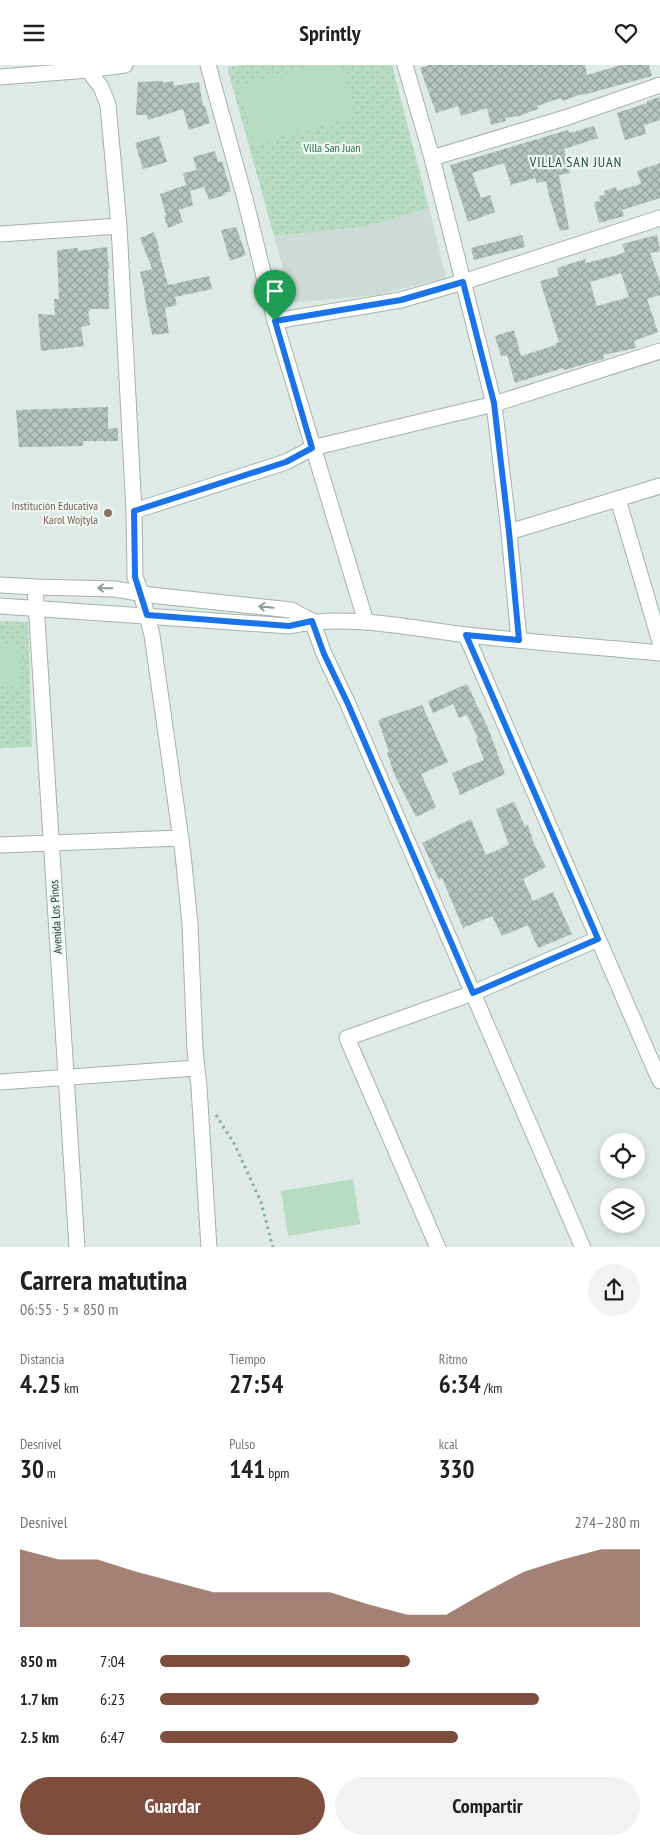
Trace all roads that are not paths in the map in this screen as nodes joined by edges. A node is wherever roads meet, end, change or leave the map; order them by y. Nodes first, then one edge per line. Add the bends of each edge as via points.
1 (125, 65) edge
2 (208, 65) edge
3 (406, 65) edge
4 (86, 67) edge
5 (0, 77) edge
6 (660, 85) edge
7 (432, 158) junction
8 (660, 218) edge
9 (119, 226) junction
10 (0, 234) edge
11 (463, 282) junction
12 (275, 321) junction
13 (660, 351) edge
14 (494, 403) junction
15 (312, 448) junction
16 (660, 486) edge
17 (618, 499) junction
18 (134, 511) junction
19 (509, 532) junction
20 (0, 585) edge
21 (35, 587) junction
22 (141, 593) junction
23 (0, 606) edge
24 (37, 608) junction
25 (147, 615) junction
26 (312, 621) junction
27 (366, 622) junction
28 (466, 635) junction
29 (519, 640) junction
30 (660, 642) edge
31 (660, 653) edge
32 (181, 838) junction
33 (52, 842) junction
34 (0, 845) edge
35 (598, 939) junction
36 (473, 993) junction
37 (196, 1068) junction
38 (66, 1078) junction
39 (660, 1081) edge
40 (0, 1082) edge
41 (77, 1247) edge
42 (209, 1247) edge
43 (438, 1247) edge
44 (583, 1247) edge

1 - 4 street
2 - 12 street
3 - 7 street
4 - 5 street
4 - 9 street via 101,87 108,105
6 - 7 street
7 - 11 street
8 - 11 street
9 - 10 street
9 - 18 street
11 - 12 street via 401,300
11 - 14 street
12 - 15 street
13 - 14 street
14 - 15 street
14 - 19 street
15 - 18 street via 286,462
15 - 27 street
16 - 17 street
17 - 19 street
17 - 30 street
18 - 22 street via 135,577
19 - 29 street
20 - 21 street
22 -> 21 street via 115,589
21 - 24 street, Avenida Los Pinos
22 - 25 street
26 -> 22 street via 291,610
23 - 24 street
24 - 25 street
24 - 33 street, Avenida Los Pinos
25 - 26 street via 289,626
25 - 32 street
26 - 27 street
26 - 36 street
27 - 28 street
28 - 29 street
28 - 35 street
29 - 31 street
32 - 33 street
32 - 37 street via 190,924
33 - 34 street
33 - 38 street, Avenida Los Pinos
35 - 36 street
35 - 39 street
36 - 43 street via 347,1038
36 - 44 street
37 - 38 street
37 - 42 street
38 - 40 street
38 - 41 street, Avenida Los Pinos

